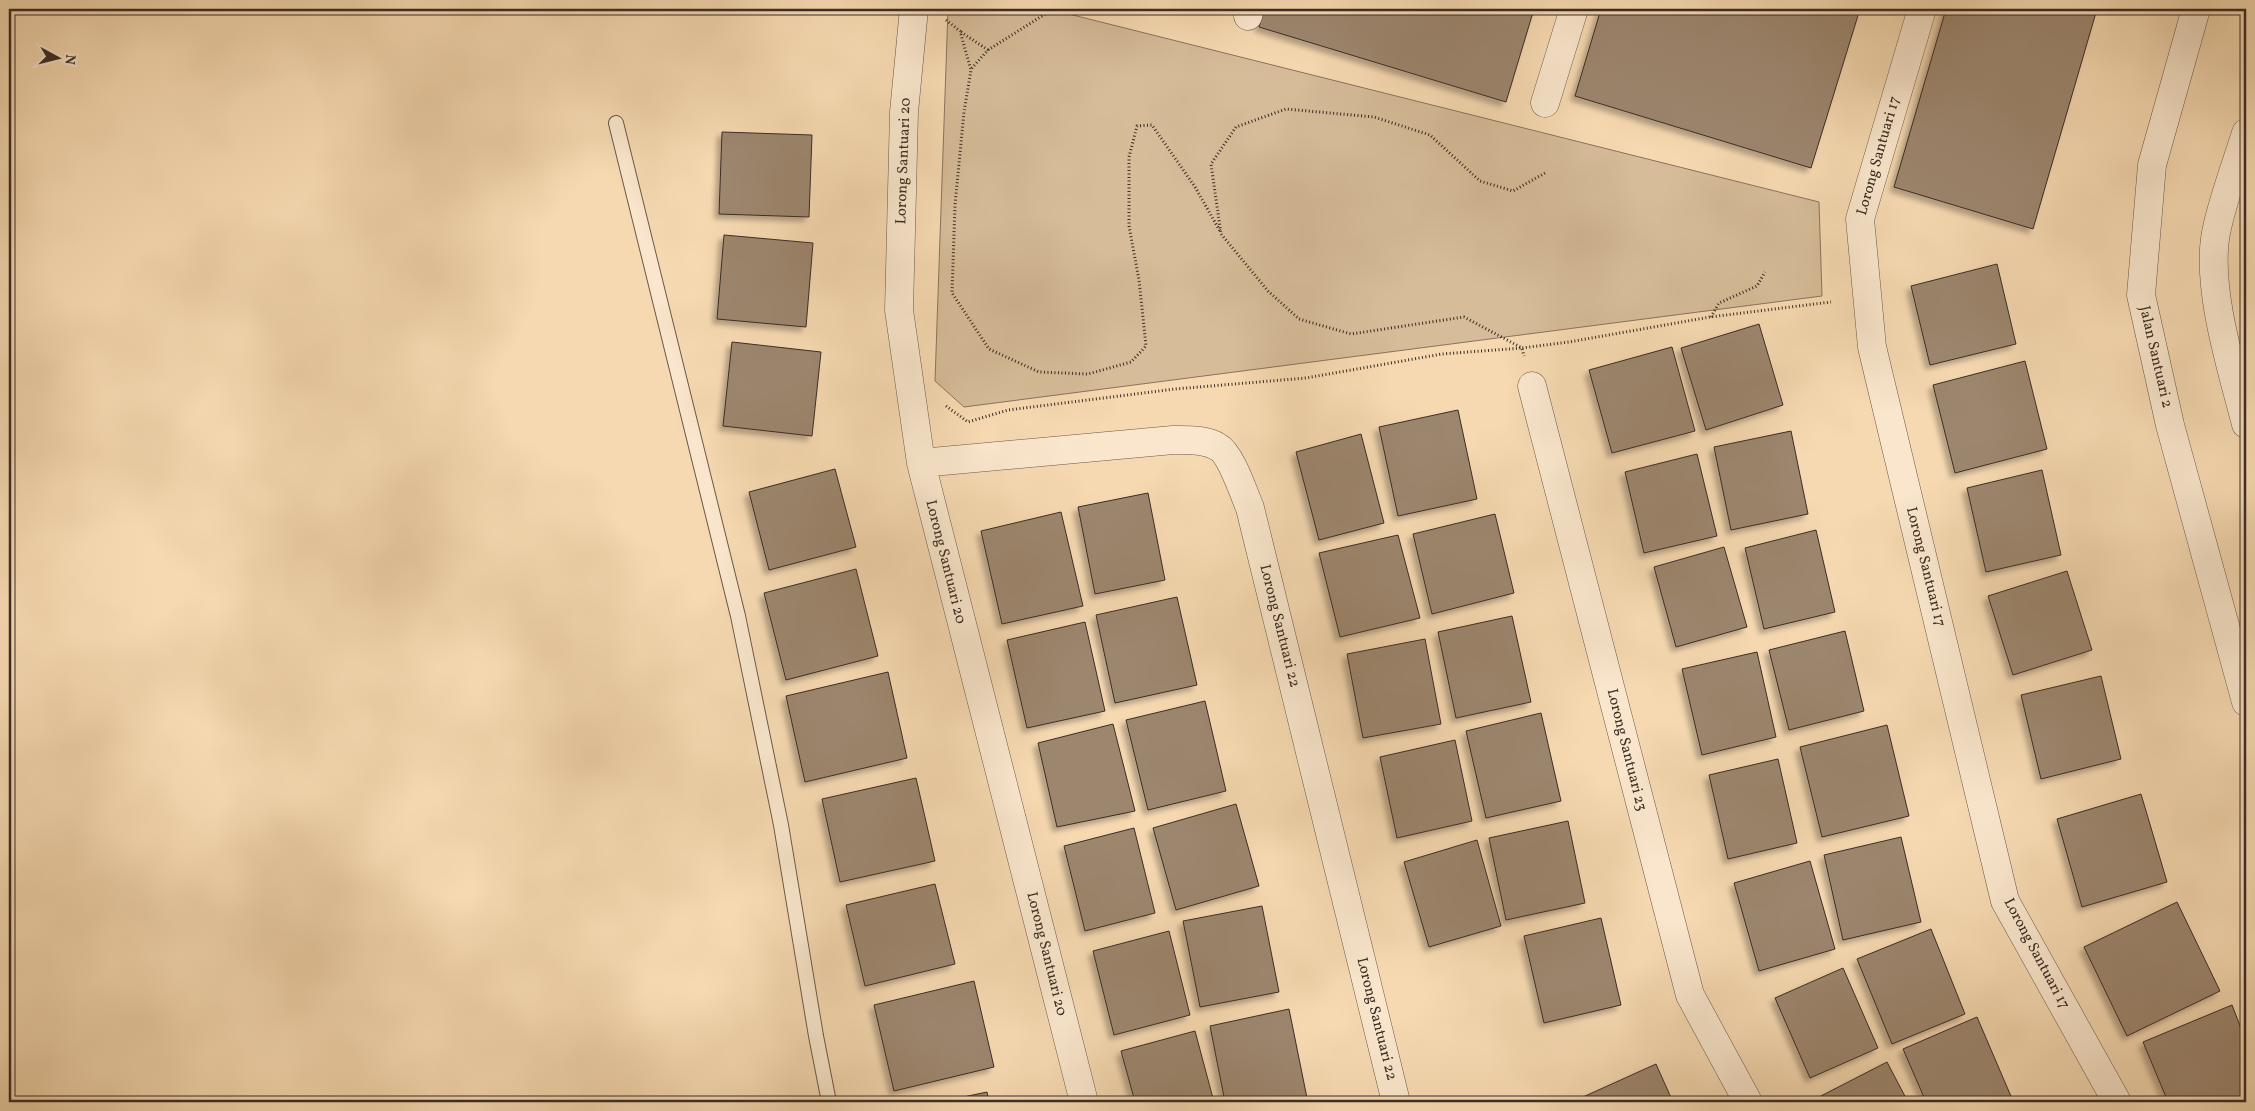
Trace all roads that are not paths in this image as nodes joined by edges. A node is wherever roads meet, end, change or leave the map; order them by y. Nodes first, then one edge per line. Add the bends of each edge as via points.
1 (914, 9) edge
2 (1574, 9) edge
3 (1922, 9) edge
4 (2196, 9) edge
5 (1544, 103) dead end
6 (616, 123) dead end
7 (2246, 133) edge
8 (1532, 386) road end
9 (2246, 424) edge
10 (921, 463) junction
11 (2246, 702) edge
12 (829, 1102) edge
13 (1084, 1102) edge
14 (1396, 1102) edge
15 (1748, 1102) edge
16 (2117, 1102) edge

1 - 10 street, Lorong Santuari 20 via 904,112 899,310
2 - 5 street
3 - 16 street, Lorong Santuari 17 via 1860,219 1872,346 2005,901
4 - 11 street, Jalan Santuari 2 via 2152,165 2141,294 2170,425
6 - 12 lane via 738,616 781,825
7 - 9 street via 2216,230 2214,279
8 - 15 street, Lorong Santuari 23 via 1690,995
10 - 13 street, Lorong Santuari 20
10 - 14 street, Lorong Santuari 22 via 1172,440 1198,440 1219,447 1238,476 1250,508

